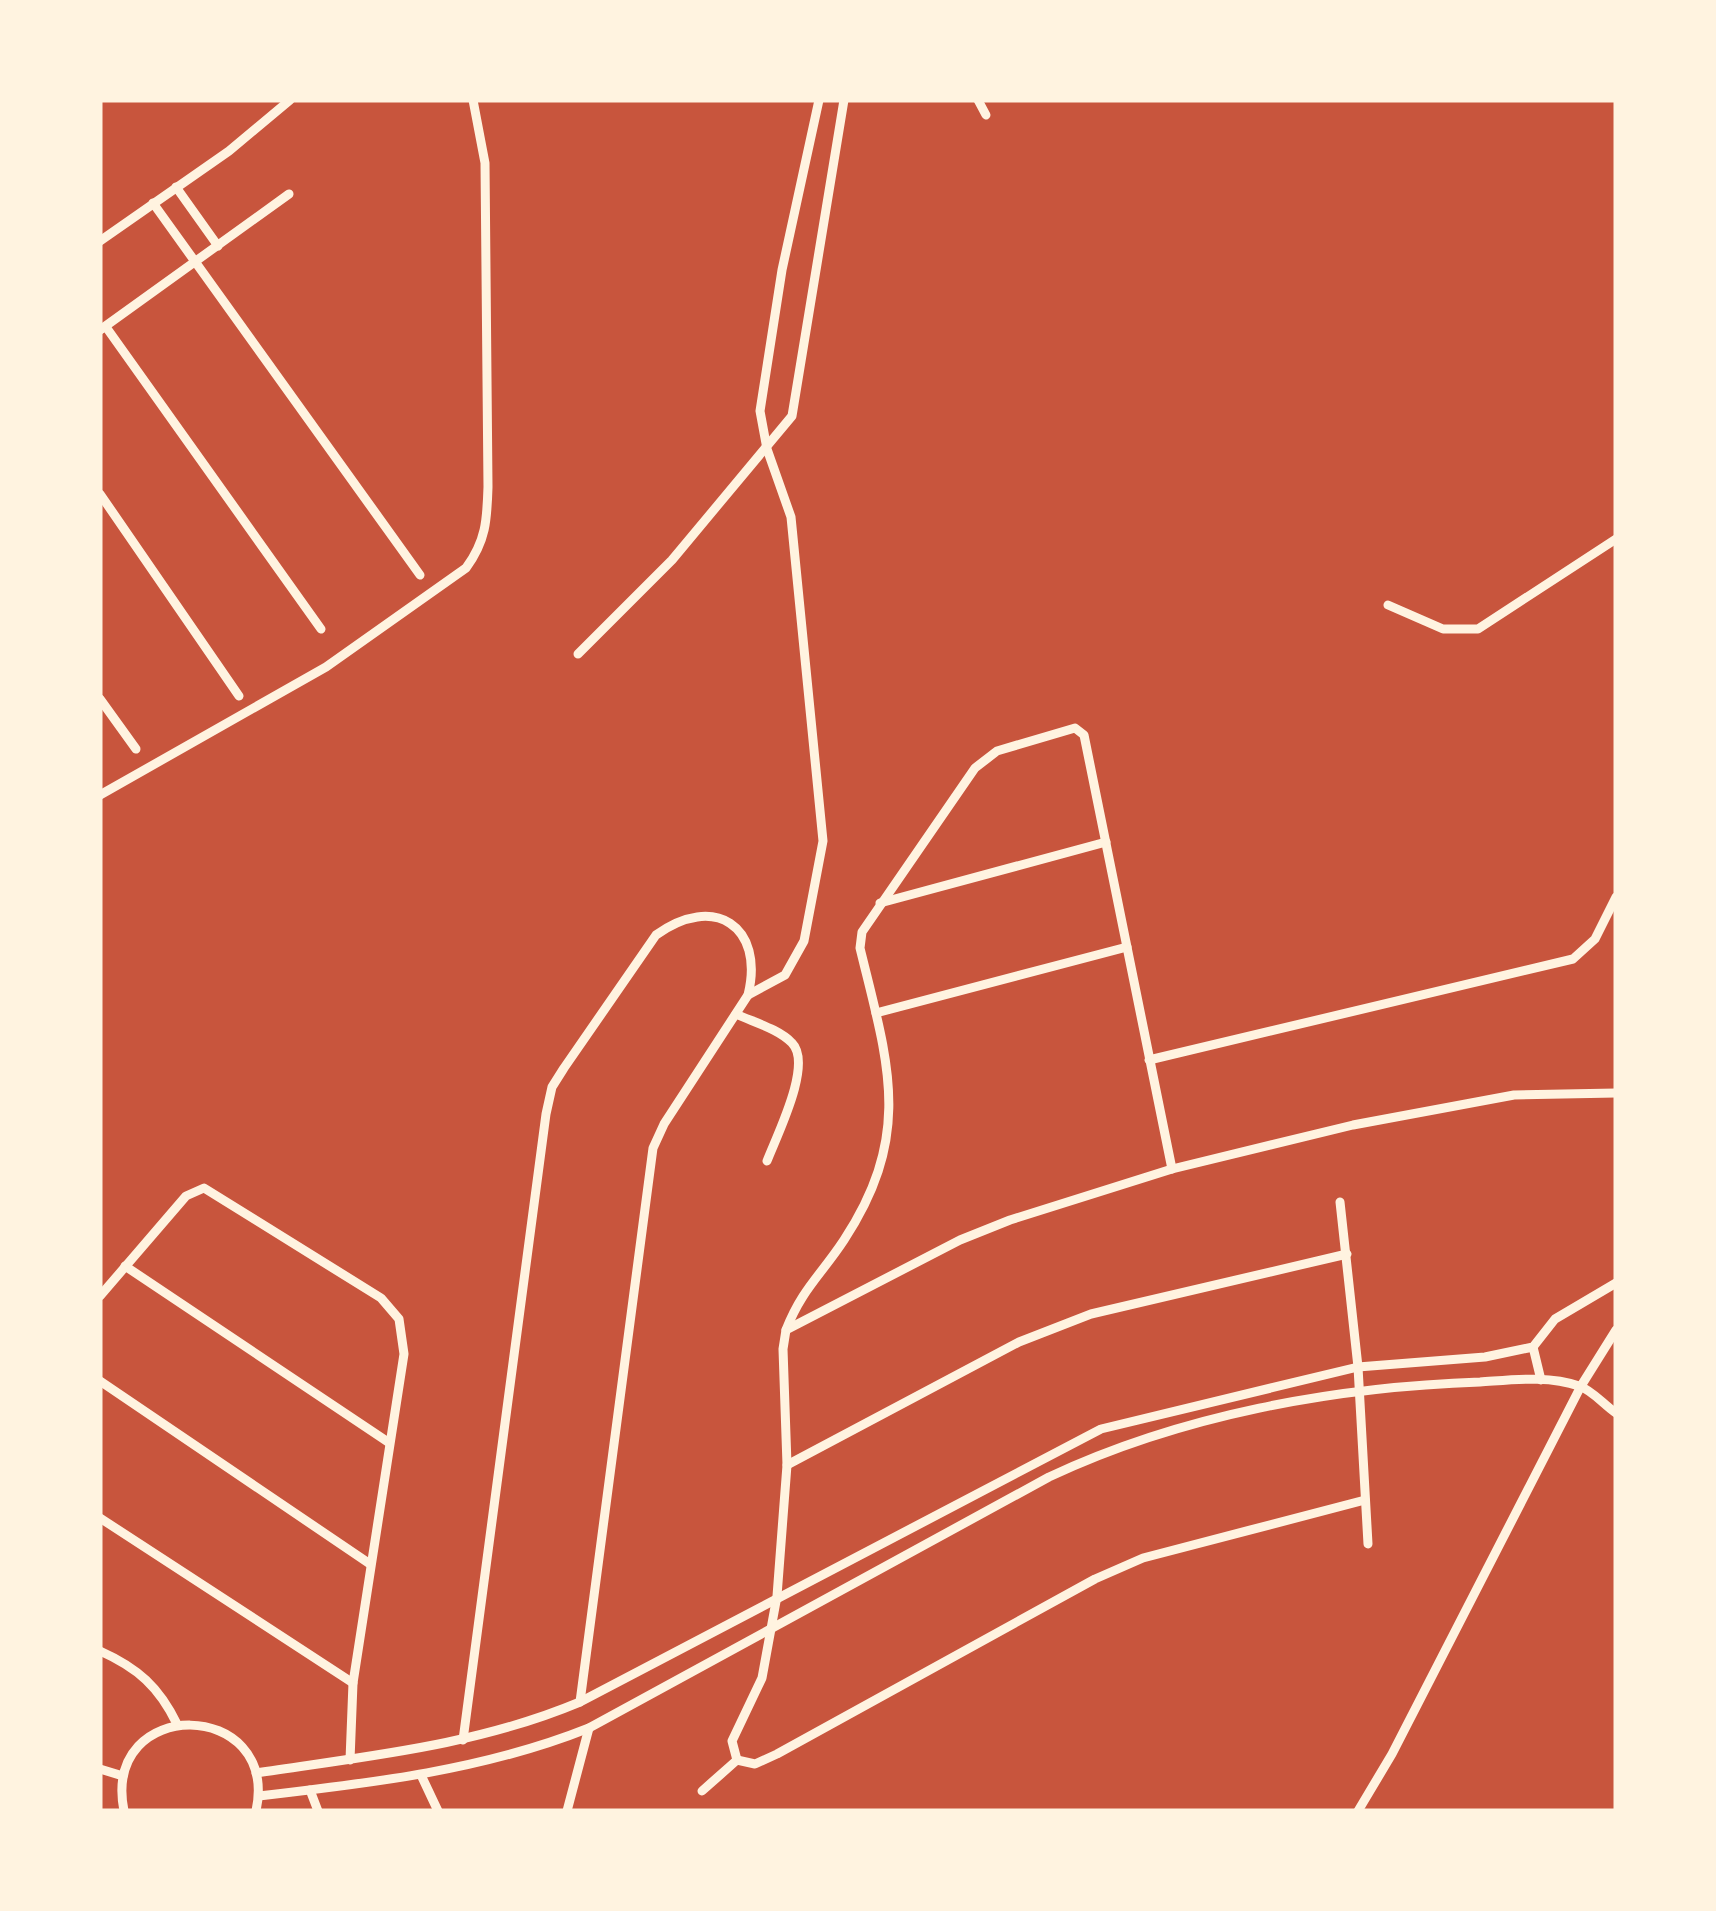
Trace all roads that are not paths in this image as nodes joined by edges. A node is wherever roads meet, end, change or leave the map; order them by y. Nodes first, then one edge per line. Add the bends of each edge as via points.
1 (290, 100) edge
2 (473, 100) edge
3 (819, 100) edge
4 (844, 100) edge
5 (978, 100) edge
6 (986, 115) dead end
7 (176, 187) junction
8 (288, 194) dead end
9 (154, 203) junction
10 (100, 241) edge
11 (218, 246) junction
12 (196, 263) junction
13 (103, 328) edge
14 (767, 449) junction
15 (100, 494) edge
16 (1616, 538) edge
17 (420, 575) dead end
18 (1388, 604) dead end
19 (321, 629) dead end
20 (578, 654) dead end
21 (239, 696) dead end
22 (100, 699) edge
23 (136, 750) dead end
24 (100, 795) edge
25 (1106, 842) junction
26 (1616, 897) edge
27 (880, 904) junction
28 (1127, 947) junction
29 (748, 995) junction
30 (876, 1013) junction
31 (736, 1014) junction
32 (1149, 1060) junction
33 (1616, 1093) edge
34 (767, 1160) dead end
35 (1172, 1169) junction
36 (1340, 1202) dead end
37 (1347, 1254) junction
38 (125, 1266) junction
39 (1616, 1283) edge
40 (100, 1296) edge
41 (786, 1330) junction
42 (1616, 1330) edge
43 (1533, 1347) junction
44 (1358, 1367) junction
45 (1540, 1380) junction
46 (100, 1381) edge
47 (1581, 1386) junction
48 (1360, 1389) junction
49 (1616, 1413) edge
50 (388, 1442) junction
51 (788, 1465) junction
52 (1365, 1500) junction
53 (100, 1518) edge
54 (100, 1530) edge
55 (123, 1535) junction
56 (1368, 1544) dead end
57 (370, 1564) junction
58 (778, 1596) junction
59 (772, 1630) junction
60 (100, 1651) edge
61 (353, 1683) junction
62 (580, 1702) junction
63 (177, 1724) junction
64 (589, 1728) junction
65 (463, 1740) junction
66 (350, 1760) junction
67 (736, 1760) junction
68 (100, 1769) edge
69 (256, 1773) junction
70 (421, 1774) junction
71 (123, 1776) junction
72 (310, 1790) junction
73 (702, 1791) dead end
74 (259, 1796) junction
75 (124, 1811) edge
76 (256, 1811) edge
77 (318, 1811) edge
78 (438, 1811) edge
79 (567, 1811) edge
80 (1358, 1811) edge

1 - 7 street
2 - 24 street via 485,163 488,487 480,548 466,568 326,667
3 - 14 street via 762,387
4 - 14 street via 792,416
5 - 6 street
7 - 9 street
7 - 11 street
8 - 11 street
9 - 10 street
9 - 12 street
11 - 12 street
12 - 13 street
12 - 17 street
13 - 19 street
14 - 20 street via 672,560
14 - 29 street via 791,516 822,841 804,942 785,975
15 - 21 street
16 - 18 street via 1478,629 1443,629
22 - 23 street
25 - 27 street
25 - 27 street via 1084,735 1075,728 985,758
25 - 28 street
26 - 32 street via 1596,939 1573,958
27 - 30 street via 860,948
28 - 30 street
28 - 32 street
29 - 31 street
29 - 65 street via 752,960 734,927 718,916 679,918 656,936 552,1087
30 - 41 street via 890,1072 884,1162 844,1240 800,1295
31 - 34 street via 790,1040 799,1052 798,1077
31 - 62 street via 654,1148
32 - 35 street
33 - 35 street via 1514,1095
35 - 41 street via 960,1240
36 - 37 street
37 - 44 street
37 - 51 street via 1090,1314 1019,1342
38 - 40 street
38 - 50 street
38 - 50 street via 186,1196 204,1188 380,1298 404,1333
39 - 43 street via 1556,1320
41 - 51 street
42 - 47 street
43 - 44 street
43 - 45 street
44 - 48 street
44 - 58 street via 1101,1429
45 - 47 street
45 - 48 street
46 - 57 street
47 - 49 street
47 - 80 street
48 - 52 street
48 - 59 street via 1116,1446
50 - 57 street
51 - 58 street
52 - 56 street
52 - 67 street via 1143,1558 778,1754 755,1764
53 - 55 street
54 - 55 street
55 - 61 street
57 - 61 street
58 - 59 street
58 - 62 street
59 - 64 street
59 - 67 street via 762,1678 732,1741
60 - 63 street via 141,1672 164,1696
61 - 66 street
62 - 65 street
63 - 69 street via 206,1725 232,1738
63 - 71 street via 142,1742
64 - 70 street via 533,1750
64 - 79 street
65 - 66 street
66 - 69 street
67 - 73 street
68 - 71 street
69 - 74 street
70 - 72 street
70 - 78 street
71 - 75 street
72 - 74 street
72 - 77 street
74 - 76 street

